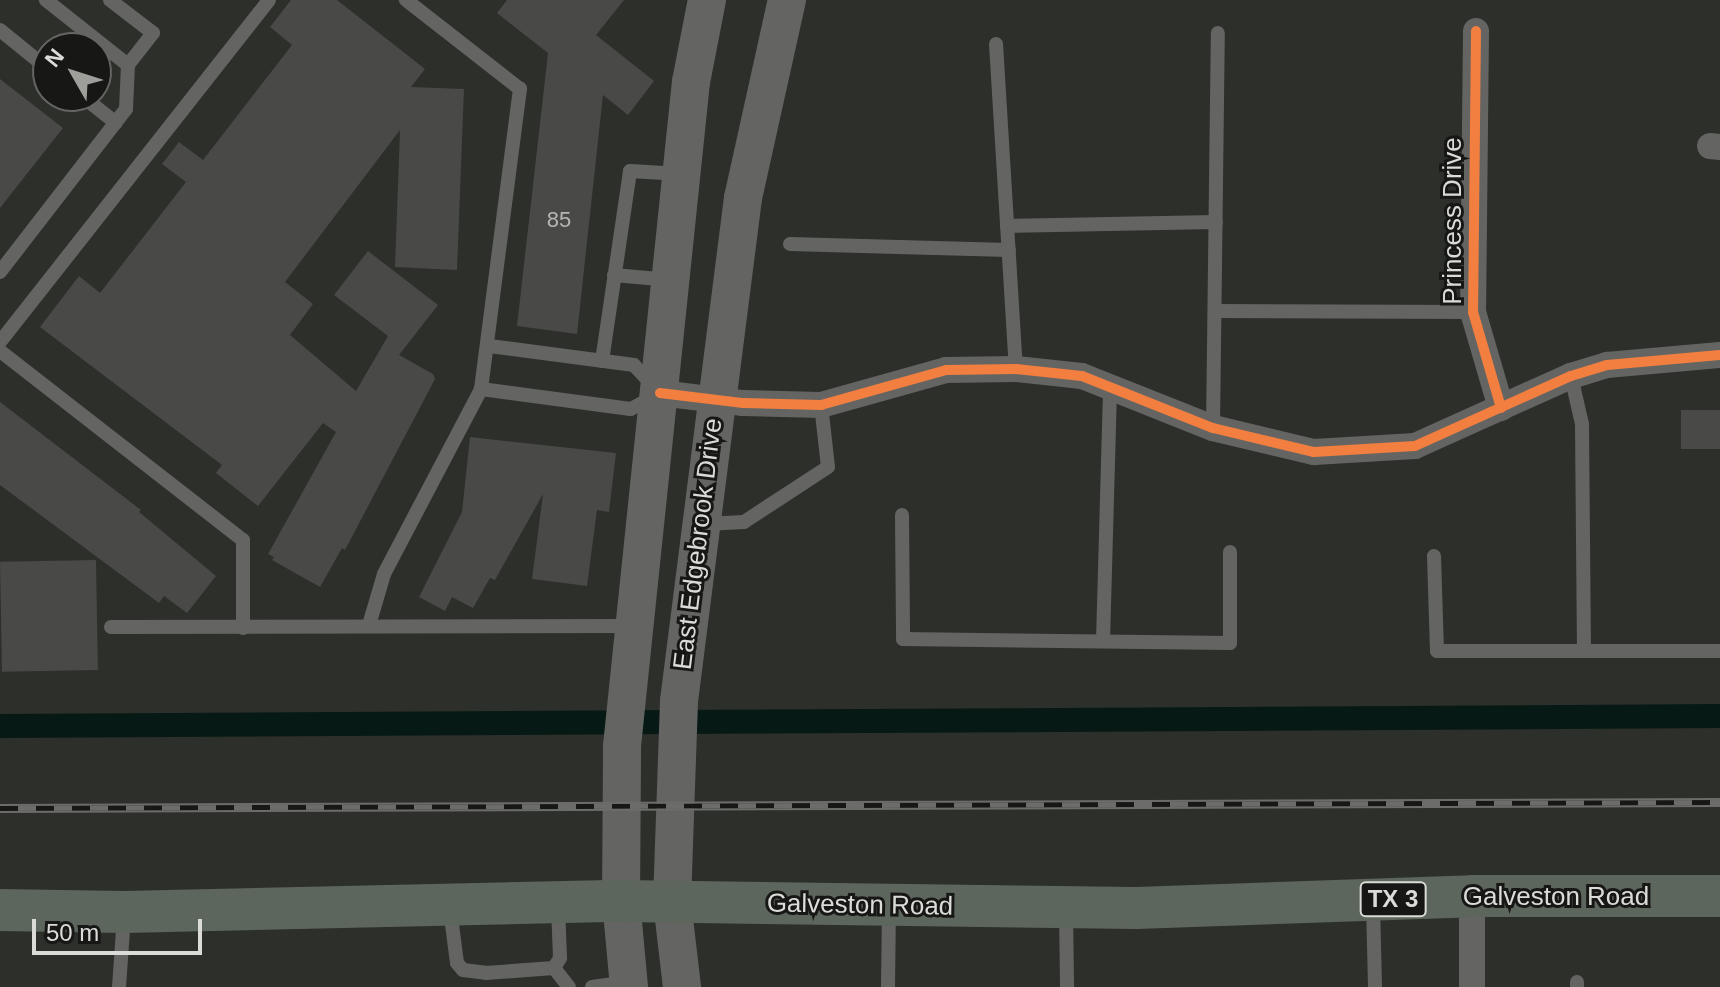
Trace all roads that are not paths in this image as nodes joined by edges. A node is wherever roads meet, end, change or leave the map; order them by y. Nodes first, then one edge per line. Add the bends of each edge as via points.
1 (46, 0) edge
2 (110, 0) edge
3 (269, 0) edge
4 (406, 0) edge
5 (707, 0) edge
6 (787, 0) edge
7 (0, 30) edge
8 (1476, 31) dead end
9 (1218, 33) dead end
10 (996, 44) dead end
11 (32, 56) edge
12 (128, 65) junction
13 (102, 112) edge
14 (116, 123) junction
15 (682, 174) junction
16 (1216, 222) junction
17 (1007, 226) junction
18 (790, 244) dead end
19 (1009, 250) junction
20 (0, 272) edge
21 (614, 275) junction
22 (671, 280) junction
23 (1215, 311) junction
24 (1473, 312) junction
25 (0, 342) edge
26 (489, 346) junction
27 (0, 351) edge
28 (1720, 355) edge
29 (602, 361) junction
30 (1016, 369) junction
31 (1571, 376) junction
32 (1110, 386) junction
33 (481, 389) junction
34 (660, 393) junction
35 (717, 400) junction
36 (821, 405) junction
37 (1501, 408) junction
38 (1213, 428) junction
39 (902, 515) dead end
40 (701, 524) junction
41 (1230, 552) dead end
42 (1434, 556) dead end
43 (369, 625) junction
44 (632, 626) junction
45 (111, 627) dead end
46 (243, 628) junction
47 (1103, 641) junction
48 (1584, 651) junction
49 (1720, 651) edge
50 (1472, 896) junction
51 (1720, 896) edge
52 (1373, 900) junction
53 (621, 901) junction
54 (672, 902) junction
55 (558, 903) junction
56 (450, 905) junction
57 (889, 905) junction
58 (1066, 908) junction
59 (0, 910) edge
60 (124, 912) junction
61 (554, 968) junction
62 (616, 985) edge
63 (119, 987) edge
64 (569, 987) edge
65 (682, 987) edge
66 (888, 987) edge
67 (1067, 987) edge
68 (1375, 987) edge
69 (1472, 987) edge

1 - 12 lane
2 - 12 lane via 153,33
3 - 25 lane
4 - 26 lane via 520,89
5 - 15 main road, East Edgebrook Drive via 691,82
6 - 35 main road, East Edgebrook Drive via 743,198
7 - 11 lane
8 - 24 street, Princess Drive
9 - 16 lane
10 - 17 lane
12 - 14 lane via 126,109
13 - 14 lane
14 - 20 lane
15 - 21 lane via 630,171
15 - 22 main road, East Edgebrook Drive
16 - 17 lane
16 - 23 lane
17 - 19 lane
18 - 19 lane
19 - 30 lane
21 - 22 lane
21 - 29 lane
22 - 34 main road, East Edgebrook Drive
23 - 24 lane
23 - 38 lane
24 - 37 street, Princess Drive
26 - 29 lane
26 - 33 lane
27 - 46 lane via 243,540
28 - 31 street via 1607,365
29 - 34 lane via 634,365
30 - 32 street via 1082,376
30 - 36 street via 946,370
31 - 37 street
31 - 48 lane via 1582,424
32 - 38 street
32 - 47 lane
33 - 34 lane via 631,409
33 - 43 lane via 384,574
34 - 35 street
34 - 44 main road, East Edgebrook Drive
35 - 36 street
35 - 40 main road, East Edgebrook Drive
36 - 40 lane via 828,467 744,522
37 - 38 street via 1415,446 1314,452
39 - 47 lane via 903,639
40 - 54 main road, East Edgebrook Drive via 679,701
41 - 47 lane via 1230,643
42 - 48 lane via 1437,651
43 - 44 lane
43 - 46 lane
44 - 53 main road, East Edgebrook Drive via 622,746
45 - 46 lane
48 - 49 lane
50 - 51 main road, Galveston Road / TX 3
50 - 52 main road, Galveston Road / TX 3
50 - 69 street
52 - 58 main road, Galveston Road / TX 3
52 - 68 lane
53 - 54 main road, Galveston Road / TX 3
53 - 55 main road, Galveston Road / TX 3
53 - 62 main road, East Edgebrook Drive
54 - 57 main road, Galveston Road / TX 3
54 - 65 main road, East Edgebrook Drive
55 - 56 main road, Galveston Road / TX 3
55 - 61 lane via 560,958
56 - 60 main road, Galveston Road / TX 3
56 - 61 lane via 457,963 463,970
57 - 58 main road, Galveston Road / TX 3
57 - 66 lane
58 - 67 lane
59 - 60 main road, Galveston Road / TX 3
60 - 63 lane
61 - 64 lane

